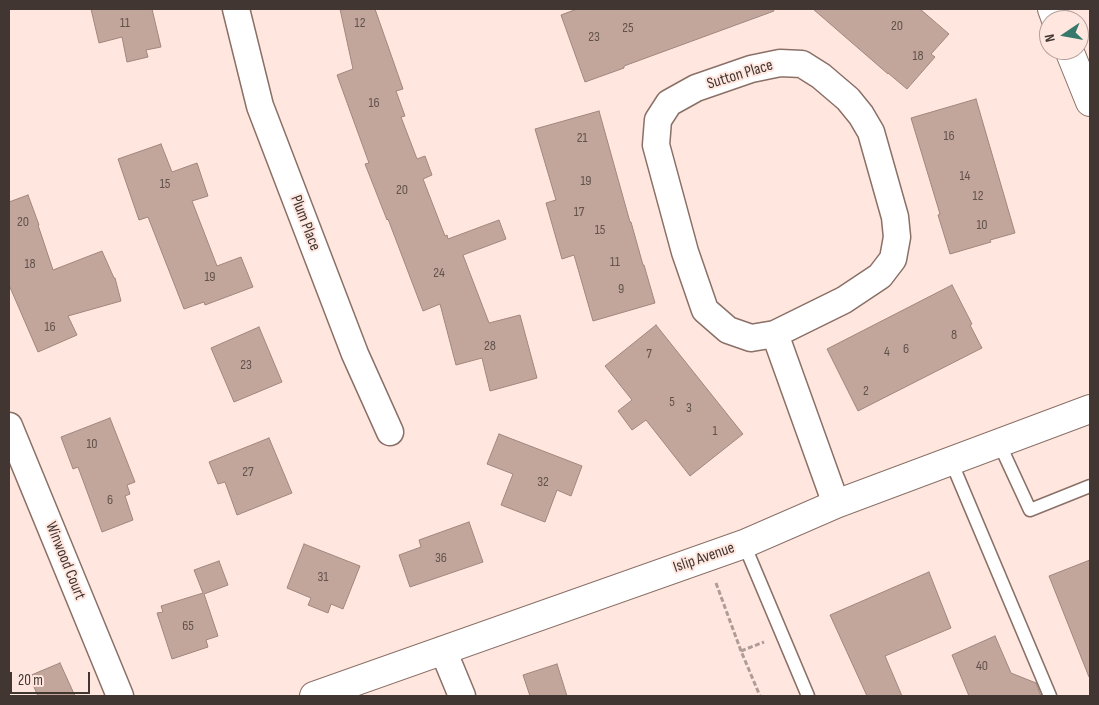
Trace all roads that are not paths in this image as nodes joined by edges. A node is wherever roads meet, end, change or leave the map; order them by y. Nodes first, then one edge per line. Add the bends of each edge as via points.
1 (236, 9) edge
2 (1073, 60) edge
3 (1090, 102) edge
4 (776, 334) junction
5 (1090, 409) edge
6 (9, 426) edge
7 (390, 432) dead end
8 (999, 443) junction
9 (951, 461) junction
10 (1090, 486) edge
11 (836, 504) junction
12 (744, 544) junction
13 (443, 650) junction
14 (120, 696) edge
15 (314, 696) edge
16 (462, 696) edge
17 (808, 696) edge
18 (1050, 696) edge

1 - 7 street, Plum Place via 260,106 354,354
2 - 3 main road
4 - 4 street, Sutton Place via 751,338 728,330 705,310 685,252 656,145 658,120 669,103 696,88 751,69 780,63 802,64 848,99 871,132 895,217 897,237 893,258 880,276 844,300
4 - 11 street
5 - 8 main road, Islip Avenue
6 - 14 street, Winwood Court
8 - 9 main road, Islip Avenue
8 - 10 lane via 1030,510
9 - 11 main road, Islip Avenue
9 - 18 lane
11 - 12 main road, Islip Avenue
12 - 13 main road, Islip Avenue
12 - 17 lane
13 - 15 main road, Islip Avenue
13 - 16 street

